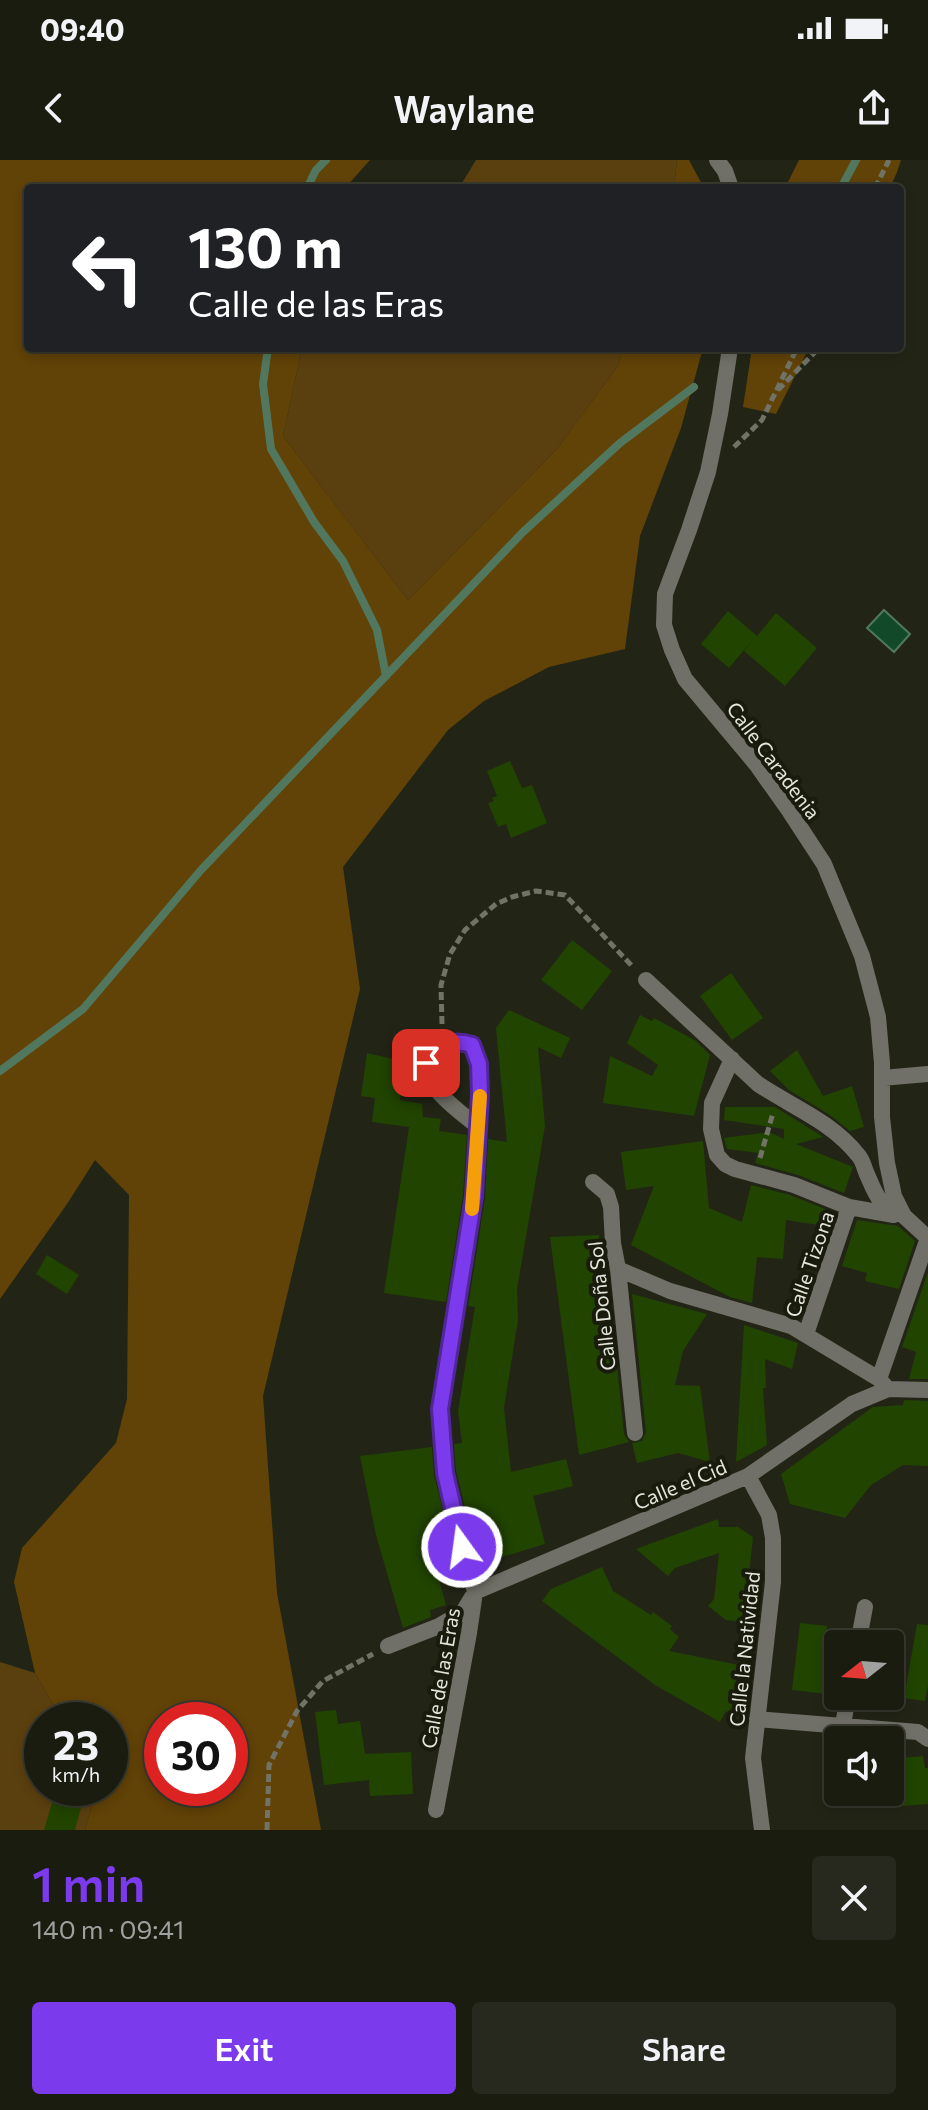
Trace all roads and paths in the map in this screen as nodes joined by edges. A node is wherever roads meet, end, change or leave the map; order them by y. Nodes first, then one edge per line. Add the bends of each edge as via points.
1 (717, 160) edge
2 (889, 160) edge
3 (730, 184) edge
4 (877, 184) edge
5 (729, 352) edge
6 (795, 352) edge
7 (815, 352) edge
8 (774, 394) junction
9 (708, 472) junction
10 (646, 980) joint
11 (442, 1045) junction
12 (732, 1059) junction
13 (928, 1074) edge
14 (882, 1078) junction
15 (777, 1097) junction
16 (479, 1127) junction
17 (756, 1174) junction
18 (593, 1182) dead end
19 (849, 1207) junction
20 (904, 1216) junction
21 (928, 1238) edge
22 (618, 1269) junction
23 (806, 1334) junction
24 (883, 1384) junction
25 (928, 1390) edge
26 (635, 1433) dead end
27 (748, 1476) junction
28 (475, 1592) junction
29 (865, 1607) dead end
30 (861, 1630) edge
31 (388, 1646) joint
32 (846, 1710) edge
33 (757, 1719) junction
34 (843, 1725) junction
35 (928, 1739) edge
36 (436, 1810) dead end
37 (267, 1830) edge
38 (762, 1830) edge

1 - 3 street
2 - 4 path
5 - 9 street, Calle Caradenia
6 - 8 path
7 - 8 path
8 - 9 path via 762,420
9 - 14 street, Calle Caradenia via 665,594 664,625 685,679 756,764 824,864 873,995
10 - 11 path via 565,895 536,891 512,897 465,930 450,954 441,985
10 - 12 street, Calle Caradenia
11 - 16 street via 429,1053 429,1080
11 - 16 street, Calle de las Eras via 472,1045 479,1064
12 - 15 street, Calle Caradenia
12 - 17 street via 712,1103 711,1129 717,1155 725,1164
13 - 14 street
14 - 20 street, Calle Caradenia via 887,1163
15 - 17 path
15 - 20 street, Calle Caradenia via 820,1119 859,1156 877,1199
16 - 28 street, Calle de las Eras via 474,1196 440,1409 445,1473
17 - 19 street
18 - 22 street, Calle Doña Sol via 607,1194 611,1207
19 - 20 street
19 - 23 street, Calle Tizona
20 - 21 street, Calle Caradenia
21 - 24 street
22 - 23 street
22 - 26 street, Calle Doña Sol
23 - 24 street
24 - 25 street, Calle el Cid
24 - 27 street, Calle el Cid
27 - 28 street, Calle el Cid
27 - 33 street, Calle la Natividad via 769,1515 773,1538
28 - 31 street via 463,1612
28 - 36 street, Calle de las Eras
29 - 30 street
31 - 37 path via 323,1681 297,1711 269,1765
32 - 34 street
33 - 34 street
33 - 38 street, Calle la Natividad via 753,1758
34 - 35 street via 918,1732

